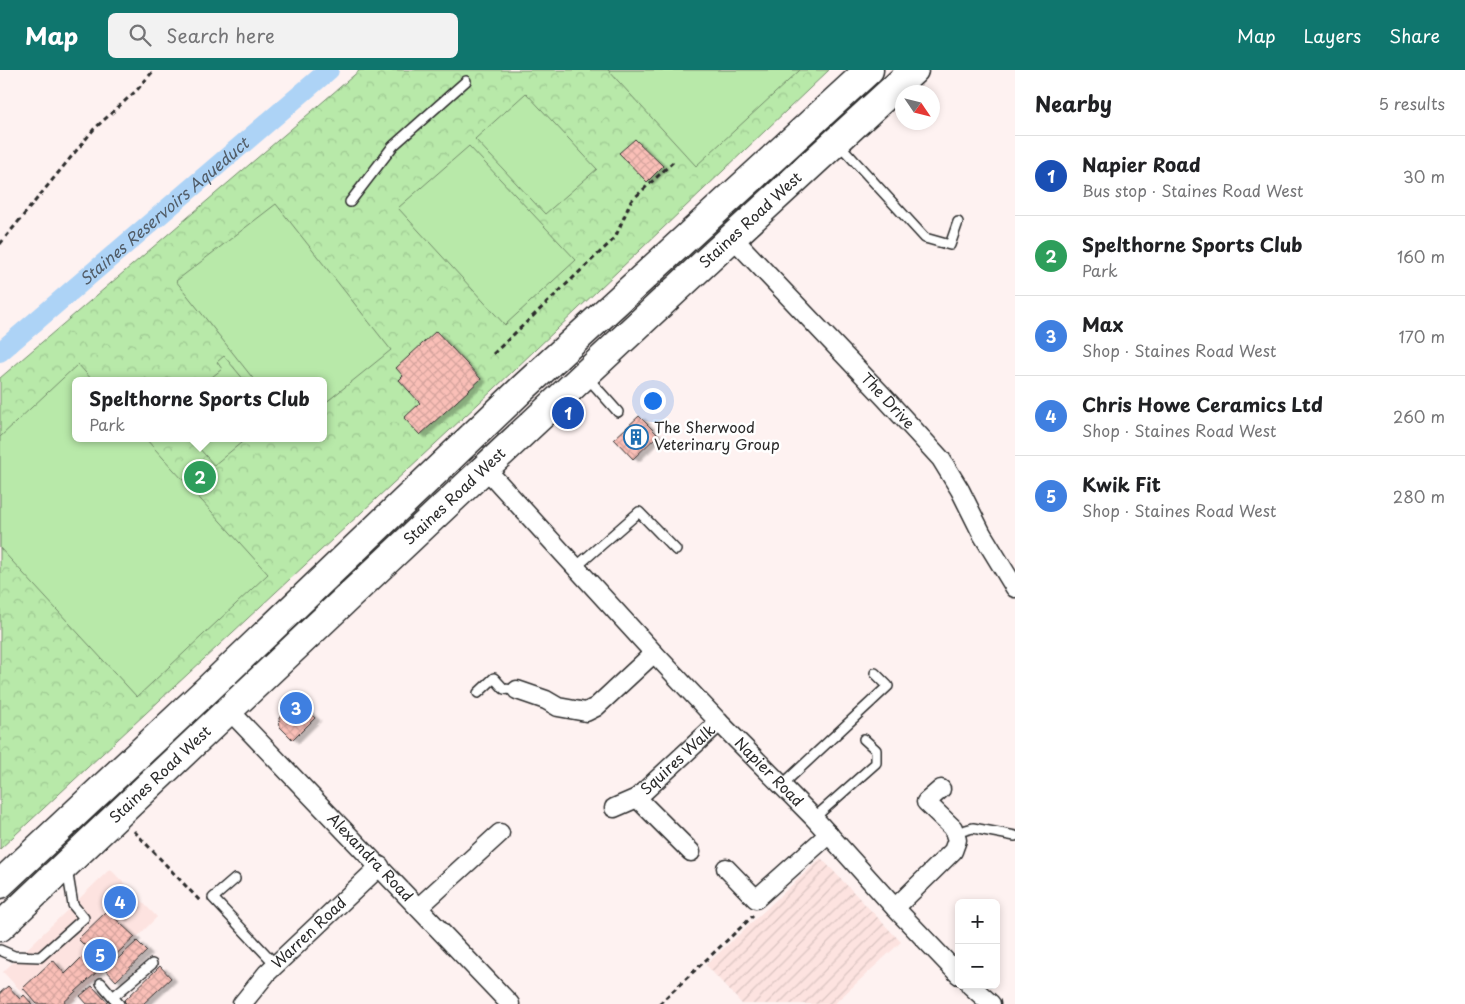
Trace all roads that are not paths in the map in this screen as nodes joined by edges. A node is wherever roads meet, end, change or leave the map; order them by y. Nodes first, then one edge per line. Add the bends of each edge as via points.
1 (869, 70) edge
2 (914, 70) edge
3 (466, 81) dead end
4 (836, 141) junction
5 (350, 202) dead end
6 (958, 222) dead end
7 (732, 237) junction
8 (585, 374) junction
9 (618, 412) dead end
10 (485, 468) junction
11 (676, 550) dead end
12 (576, 567) junction
13 (1015, 588) edge
14 (654, 653) junction
15 (875, 672) dead end
16 (517, 690) joint
17 (478, 693) dead end
18 (229, 710) junction
19 (719, 722) junction
20 (864, 739) dead end
21 (782, 785) junction
22 (941, 788) dead end
23 (637, 798) junction
24 (614, 808) dead end
25 (814, 818) junction
26 (500, 833) dead end
27 (956, 833) junction
28 (829, 834) junction
29 (1015, 836) edge
30 (691, 852) dead end
31 (66, 864) junction
32 (380, 866) junction
33 (726, 868) dead end
34 (235, 879) dead end
35 (0, 884) edge
36 (419, 907) junction
37 (895, 908) junction
38 (0, 927) edge
39 (0, 950) edge
40 (152, 964) dead end
41 (275, 964) junction
42 (955, 971) edge
43 (101, 983) dead end
44 (973, 994) edge
45 (116, 1001) edge
46 (242, 1004) edge
47 (510, 1004) edge
48 (991, 1004) edge

1 - 35 highway via 524,388
2 - 4 highway, Staines Road West
3 - 5 lane via 393,146
4 - 6 lane via 925,238 950,245
4 - 7 highway, Staines Road West
7 - 8 highway, Staines Road West
7 - 13 street, The Drive via 941,459
8 - 9 lane
8 - 10 highway, Staines Road West
10 - 12 street, Napier Road
10 - 18 highway, Staines Road West
11 - 12 lane via 639,512
12 - 14 street, Napier Road
14 - 16 street via 596,707 586,712 558,707
14 - 19 street, Napier Road
15 - 21 lane via 888,686
16 - 17 lane via 504,689 494,678
18 - 31 highway, Staines Road West
18 - 32 street, Alexandra Road
19 - 21 street, Napier Road
19 - 23 street, Squires Walk
20 - 25 lane via 876,750 876,763
21 - 25 street, Napier Road
22 - 27 street via 926,802
23 - 24 street, Squires Walk
23 - 30 street, Squires Walk
25 - 28 street, Napier Road
26 - 36 street
27 - 29 lane via 973,828
27 - 37 street via 953,851
28 - 33 street via 756,899
28 - 37 street, Napier Road
31 - 38 highway, Staines Road West
31 - 39 lane via 73,905 84,918 40,957 14,956
32 - 36 street, Alexandra Road
32 - 41 street, Warren Road
34 - 41 lane via 213,898
36 - 47 street, Alexandra Road
37 - 42 street, Napier Road
40 - 45 lane
41 - 46 street, Warren Road
43 - 45 lane
44 - 48 street

